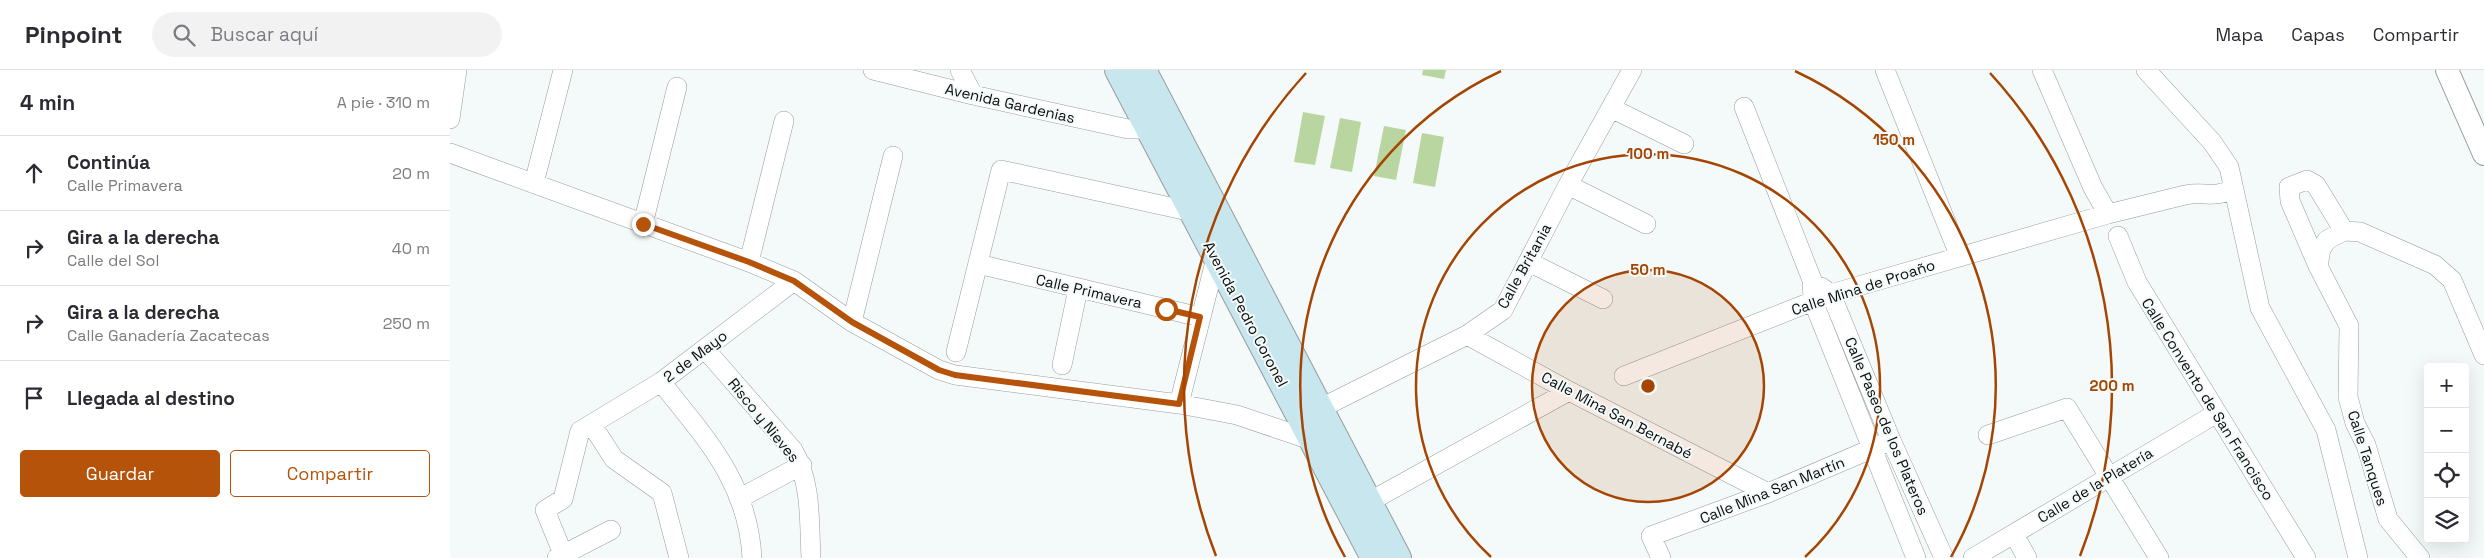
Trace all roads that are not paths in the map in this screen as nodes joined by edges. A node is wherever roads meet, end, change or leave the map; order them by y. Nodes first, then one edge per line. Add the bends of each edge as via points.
1 (563, 70) edge
2 (873, 70) edge
3 (960, 70) edge
4 (1118, 70) edge
5 (1143, 70) edge
6 (1632, 70) edge
7 (1885, 70) edge
8 (2042, 70) edge
9 (2146, 70) edge
10 (2447, 70) edge
11 (455, 72) edge
12 (677, 87) dead end
13 (973, 95) junction
14 (1744, 107) dead end
15 (1611, 108) junction
16 (450, 119) edge
17 (784, 121) dead end
18 (1148, 129) junction
19 (1684, 144) dead end
20 (450, 153) edge
21 (2484, 154) edge
22 (893, 156) dead end
23 (534, 183) junction
24 (1568, 185) junction
25 (2234, 189) junction
26 (1193, 212) junction
27 (2108, 214) junction
28 (643, 224) junction
29 (1646, 224) dead end
30 (2352, 232) junction
31 (2118, 236) dead end
32 (1224, 247) junction
33 (1960, 257) junction
34 (749, 262) junction
35 (1529, 262) junction
36 (978, 264) junction
37 (2318, 266) junction
38 (1812, 280) junction
39 (794, 281) junction
40 (1078, 290) junction
41 (1830, 294) junction
42 (1603, 299) dead end
43 (1812, 301) junction
44 (1200, 317) junction
45 (852, 322) junction
46 (1467, 335) junction
47 (705, 349) junction
48 (956, 352) dead end
49 (2484, 355) edge
50 (1062, 365) dead end
51 (1624, 376) dead end
52 (661, 382) junction
53 (1569, 391) junction
54 (1179, 404) junction
55 (1321, 408) junction
56 (2217, 413) junction
57 (592, 425) junction
58 (1988, 435) dead end
59 (1311, 440) junction
60 (1891, 440) junction
61 (1873, 449) junction
62 (802, 465) junction
63 (2110, 475) junction
64 (1768, 493) junction
65 (740, 498) junction
66 (1369, 502) junction
67 (611, 530) dead end
68 (2014, 534) junction
69 (560, 557) edge
70 (679, 558) edge
71 (752, 558) edge
72 (811, 558) edge
73 (1374, 558) edge
74 (1398, 558) edge
75 (1661, 558) edge
76 (1916, 558) edge
77 (1944, 558) edge
78 (1973, 558) edge
79 (2027, 558) edge
80 (2159, 558) edge
81 (2306, 558) edge
82 (2358, 558) edge
83 (2420, 558) edge

1 - 23 street
2 - 13 street, Avenida Gardenias
3 - 13 street
4 - 18 main road, Avenida Pedro Coronel
5 - 32 main road, Avenida Pedro Coronel
6 - 15 street, Calle Britania
7 - 33 street
8 - 27 street via 2093,188
9 - 25 street via 2212,142 2229,167
10 - 21 street
11 - 16 street
12 - 28 street
13 - 18 street, Avenida Gardenias via 1128,129
14 - 38 street
15 - 19 street
15 - 24 street, Calle Britania
17 - 34 street
18 - 26 main road, Avenida Pedro Coronel
20 - 23 street
22 - 45 street
23 - 28 street
24 - 29 street
24 - 35 street, Calle Britania
25 - 27 street, Calle Mina de Proaño via 2212,196 2195,192
25 - 82 street via 2260,308 2326,430
26 - 32 main road, Avenida Pedro Coronel
26 - 36 street via 1001,170
27 - 33 street, Calle Mina de Proaño
28 - 34 street
30 - 37 street via 2327,240 2321,249
30 - 37 street, Calle Tanques via 2316,185 2307,180 2289,187 2290,201
30 - 49 street via 2435,265 2452,280
31 - 56 street, Calle Convento de San Francisco via 2137,282
32 - 44 street
32 - 55 main road, Avenida Pedro Coronel
32 - 59 main road, Avenida Pedro Coronel
33 - 41 street, Calle Mina de Proaño
34 - 39 street
35 - 42 street
35 - 46 street, Calle Britania via 1503,310
36 - 40 street, Calle Primavera
36 - 48 street
37 - 83 street, Calle Tanques via 2349,326 2348,398 2388,520
38 - 41 street
38 - 43 street
39 - 45 street
39 - 47 street, 2 de Mayo
40 - 44 street, Calle Primavera
40 - 50 street
41 - 43 street, Calle Mina de Proaño
41 - 60 street, Calle Paseo de los Plateros
43 - 51 street, Calle Mina de Proaño
43 - 61 street, Calle Paseo de los Plateros
44 - 54 street
45 - 54 street via 939,370 955,375
46 - 53 street, Calle Mina San Bernabé
46 - 55 street, Calle Britania
47 - 52 street, 2 de Mayo
47 - 62 street, Risco y Nieves via 793,450
52 - 57 street, 2 de Mayo
52 - 65 street, 2 de Mayo via 716,452 736,484
53 - 64 street, Calle Mina San Bernabé
53 - 66 street
54 - 59 street via 1237,415
55 - 66 main road, Avenida Pedro Coronel
56 - 63 street, Calle de la Platería
56 - 81 street, Calle Convento de San Francisco
57 - 69 street, 2 de Mayo via 580,431 563,499 545,510
57 - 70 street via 614,459 662,493
58 - 63 street via 2067,408
59 - 73 main road, Avenida Pedro Coronel
60 - 61 street, Calle Mina San Martín
60 - 77 street, Calle Paseo de los Plateros
61 - 64 street, Calle Mina San Martín
61 - 76 street, Calle Paseo de los Plateros
62 - 65 street
62 - 72 street, Risco y Nieves via 807,487
63 - 68 street, Calle de la Platería
63 - 80 street
64 - 75 street, Calle Mina San Martín via 1651,536
65 - 71 street, 2 de Mayo
66 - 74 main road, Avenida Pedro Coronel
67 - 69 street
68 - 78 street, Calle de la Platería
68 - 79 street

